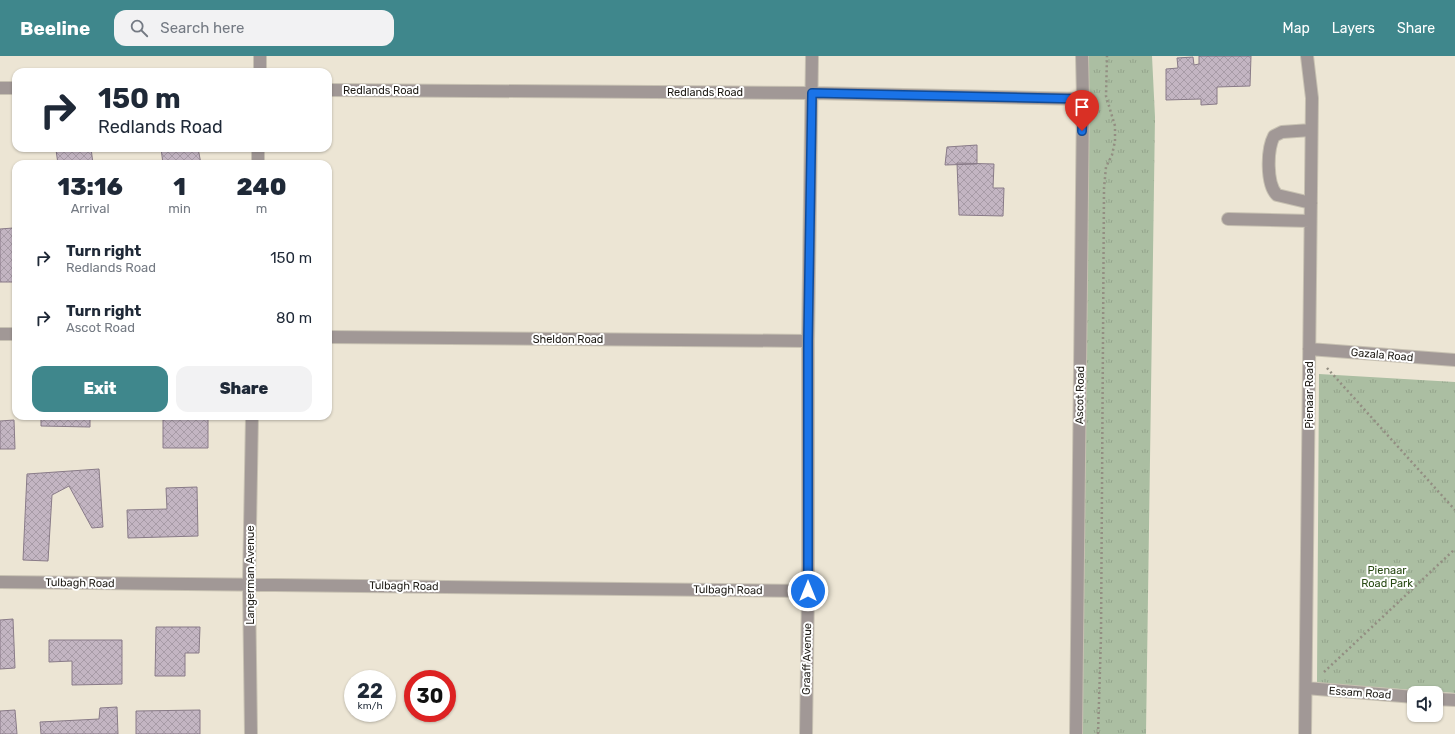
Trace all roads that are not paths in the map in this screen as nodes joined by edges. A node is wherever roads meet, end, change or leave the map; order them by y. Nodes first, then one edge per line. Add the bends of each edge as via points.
1 (260, 56) edge
2 (812, 56) edge
3 (1082, 56) edge
4 (1307, 56) edge
5 (260, 68) edge
6 (0, 88) edge
7 (12, 88) edge
8 (332, 90) edge
9 (812, 93) junction
10 (1083, 99) junction
11 (1311, 130) junction
12 (1311, 203) junction
13 (1228, 219) dead end
14 (1310, 221) junction
15 (0, 334) edge
16 (12, 334) edge
17 (332, 337) edge
18 (808, 341) junction
19 (1309, 349) junction
20 (1455, 360) edge
21 (252, 420) edge
22 (0, 582) edge
23 (249, 584) junction
24 (808, 591) junction
25 (1306, 688) junction
26 (1407, 696) edge
27 (1443, 699) edge
28 (1455, 700) edge
29 (251, 734) edge
30 (806, 734) edge
31 (1076, 734) edge
32 (1305, 734) edge

1 - 5 street
2 - 9 street, Graaff Avenue
3 - 10 street, Ascot Road
4 - 11 street, Pienaar Road via 1312,98
6 - 7 street
8 - 9 street, Redlands Road
9 - 10 street, Redlands Road
9 - 18 street, Graaff Avenue
10 - 31 street, Ascot Road
11 - 12 street, Pienaar Road
11 - 12 street via 1282,132 1274,136 1270,148 1270,178 1273,191 1277,195
12 - 14 street, Pienaar Road
13 - 14 street
14 - 19 street, Pienaar Road
15 - 16 street
17 - 18 street, Sheldon Road
18 - 24 street, Graaff Avenue
19 - 20 street, Gazala Road
19 - 25 street, Pienaar Road
21 - 23 street, Langerman Avenue
22 - 23 street, Tulbagh Road
23 - 24 street, Tulbagh Road
23 - 29 street, Langerman Avenue
24 - 30 street, Graaff Avenue
25 - 26 street, Essam Road
25 - 32 street, Pienaar Road
27 - 28 street

